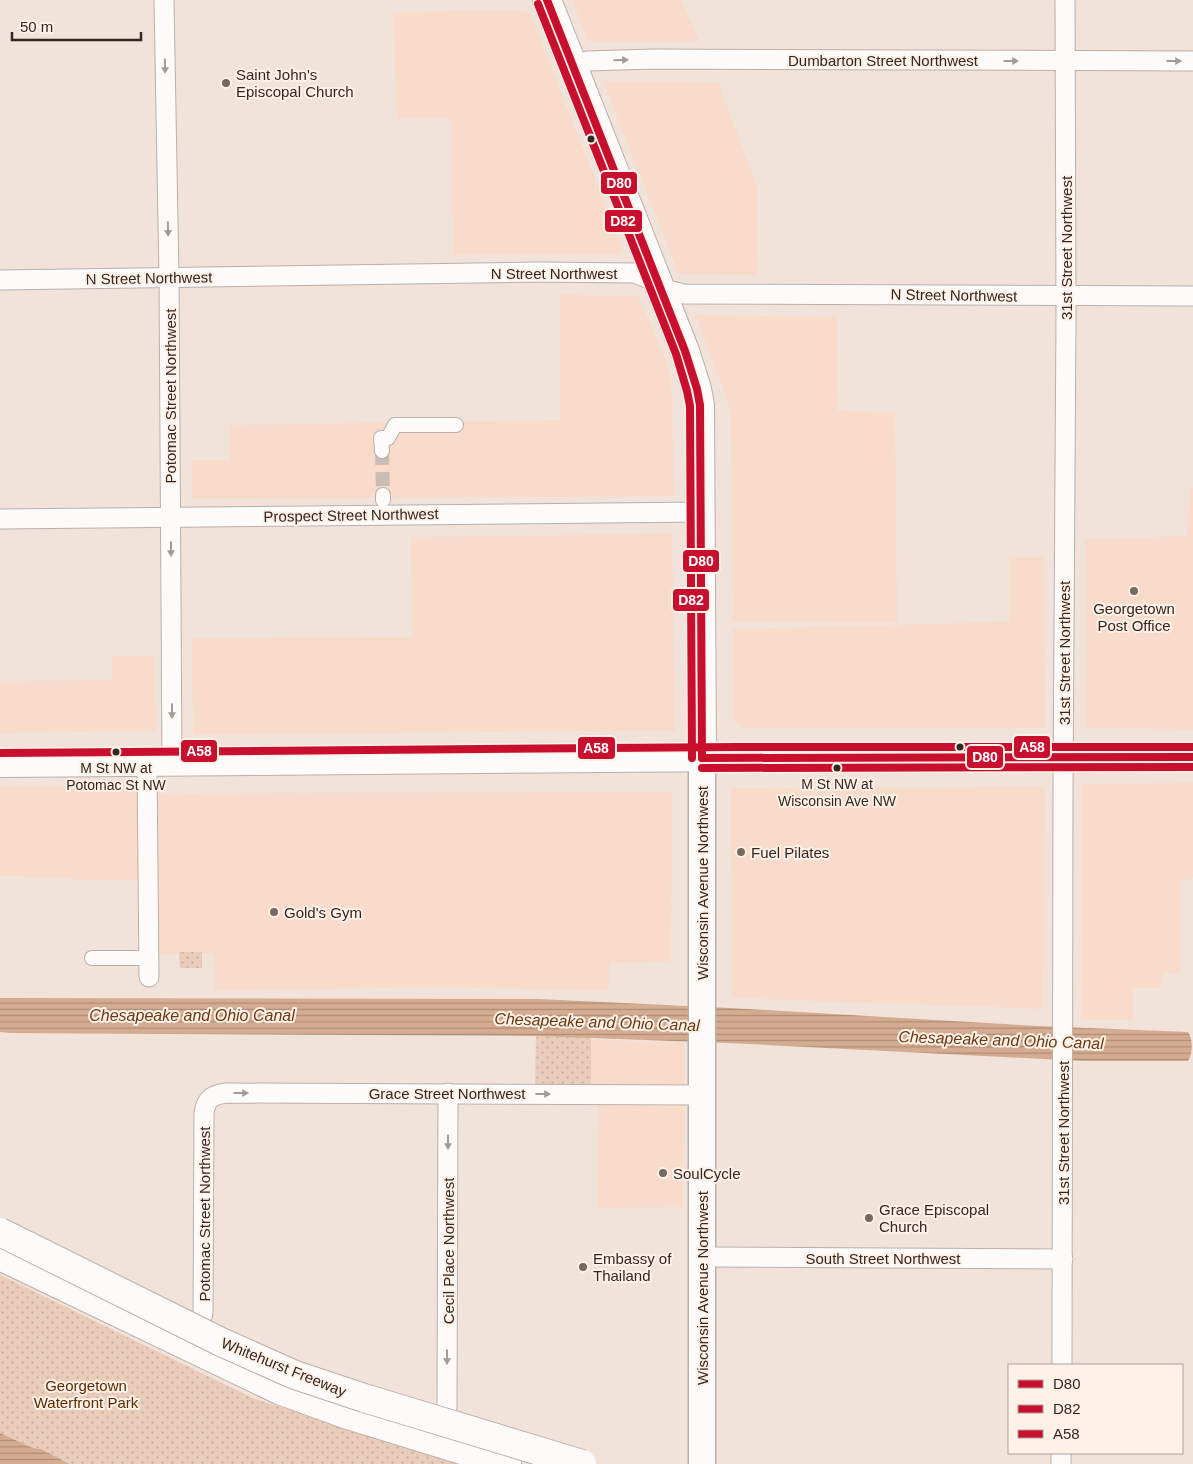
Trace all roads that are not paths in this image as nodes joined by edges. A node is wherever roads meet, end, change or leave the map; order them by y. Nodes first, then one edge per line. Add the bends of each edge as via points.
1 (164, 0) edge
2 (547, 0) edge
3 (1065, 0) edge
4 (1065, 61) junction
5 (1193, 61) edge
6 (573, 64) junction
7 (169, 278) junction
8 (0, 280) edge
9 (660, 286) junction
10 (1066, 295) junction
11 (1193, 296) edge
12 (456, 425) dead end
13 (382, 451) tunnel mouth
14 (702, 512) junction
15 (171, 518) junction
16 (0, 519) edge
17 (1063, 757) junction
18 (1193, 757) edge
19 (702, 758) junction
20 (160, 761) junction
21 (0, 763) edge
22 (92, 958) dead end
23 (148, 958) junction
24 (149, 977) dead end
25 (448, 1093) junction
26 (702, 1095) junction
27 (204, 1113) joint
28 (0, 1232) edge
29 (0, 1242) edge
30 (0, 1256) edge
31 (702, 1257) junction
32 (1063, 1259) junction
33 (203, 1314) dead end
34 (1062, 1364) edge
35 (447, 1408) dead end
36 (507, 1464) edge
37 (546, 1464) edge
38 (582, 1464) edge
39 (702, 1464) edge

1 -> 7 street, Potomac Street Northwest
2 - 6 main road, Wisconsin Avenue Northwest
3 - 4 street, 31st Street Northwest
4 -> 5 street, Dumbarton Street Northwest
6 -> 4 street, Dumbarton Street Northwest via 653,59
4 - 10 street, 31st Street Northwest
6 - 9 main road, Wisconsin Avenue Northwest
7 - 8 street, N Street Northwest
7 - 9 street, N Street Northwest via 635,273
7 - 15 street, Potomac Street Northwest
9 - 10 street, N Street Northwest via 684,294
9 - 14 main road, Wisconsin Avenue Northwest via 699,398
10 - 11 street, N Street Northwest
10 - 17 street, 31st Street Northwest
12 - 13 street via 395,425 388,438 381,438
14 - 15 street, Prospect Street Northwest
14 - 19 main road, Wisconsin Avenue Northwest
15 - 16 street, Prospect Street Northwest
15 -> 20 street, Potomac Street Northwest
17 - 18 main road
17 - 19 main road
17 - 32 street, 31st Street Northwest
19 - 20 main road
19 - 26 main road, Wisconsin Avenue Northwest
20 - 21 main road
20 - 23 street, Potomac Street Northwest
22 - 23 street
23 - 24 street, Potomac Street Northwest
25 -> 26 street, Grace Street Northwest
27 -> 25 street, Grace Street Northwest via 207,1100 226,1093
25 -> 35 street, Cecil Place Northwest
26 - 31 main road, Wisconsin Avenue Northwest
27 - 33 street, Potomac Street Northwest
28 - 38 main road, Whitehurst Freeway, bridge via 257,1359 364,1398
29 - 37 street via 203,1344 281,1379
30 - 36 main road, Whitehurst Freeway via 279,1390
31 - 32 street, South Street Northwest
31 - 39 main road, Wisconsin Avenue Northwest
32 - 34 street, 31st Street Northwest

